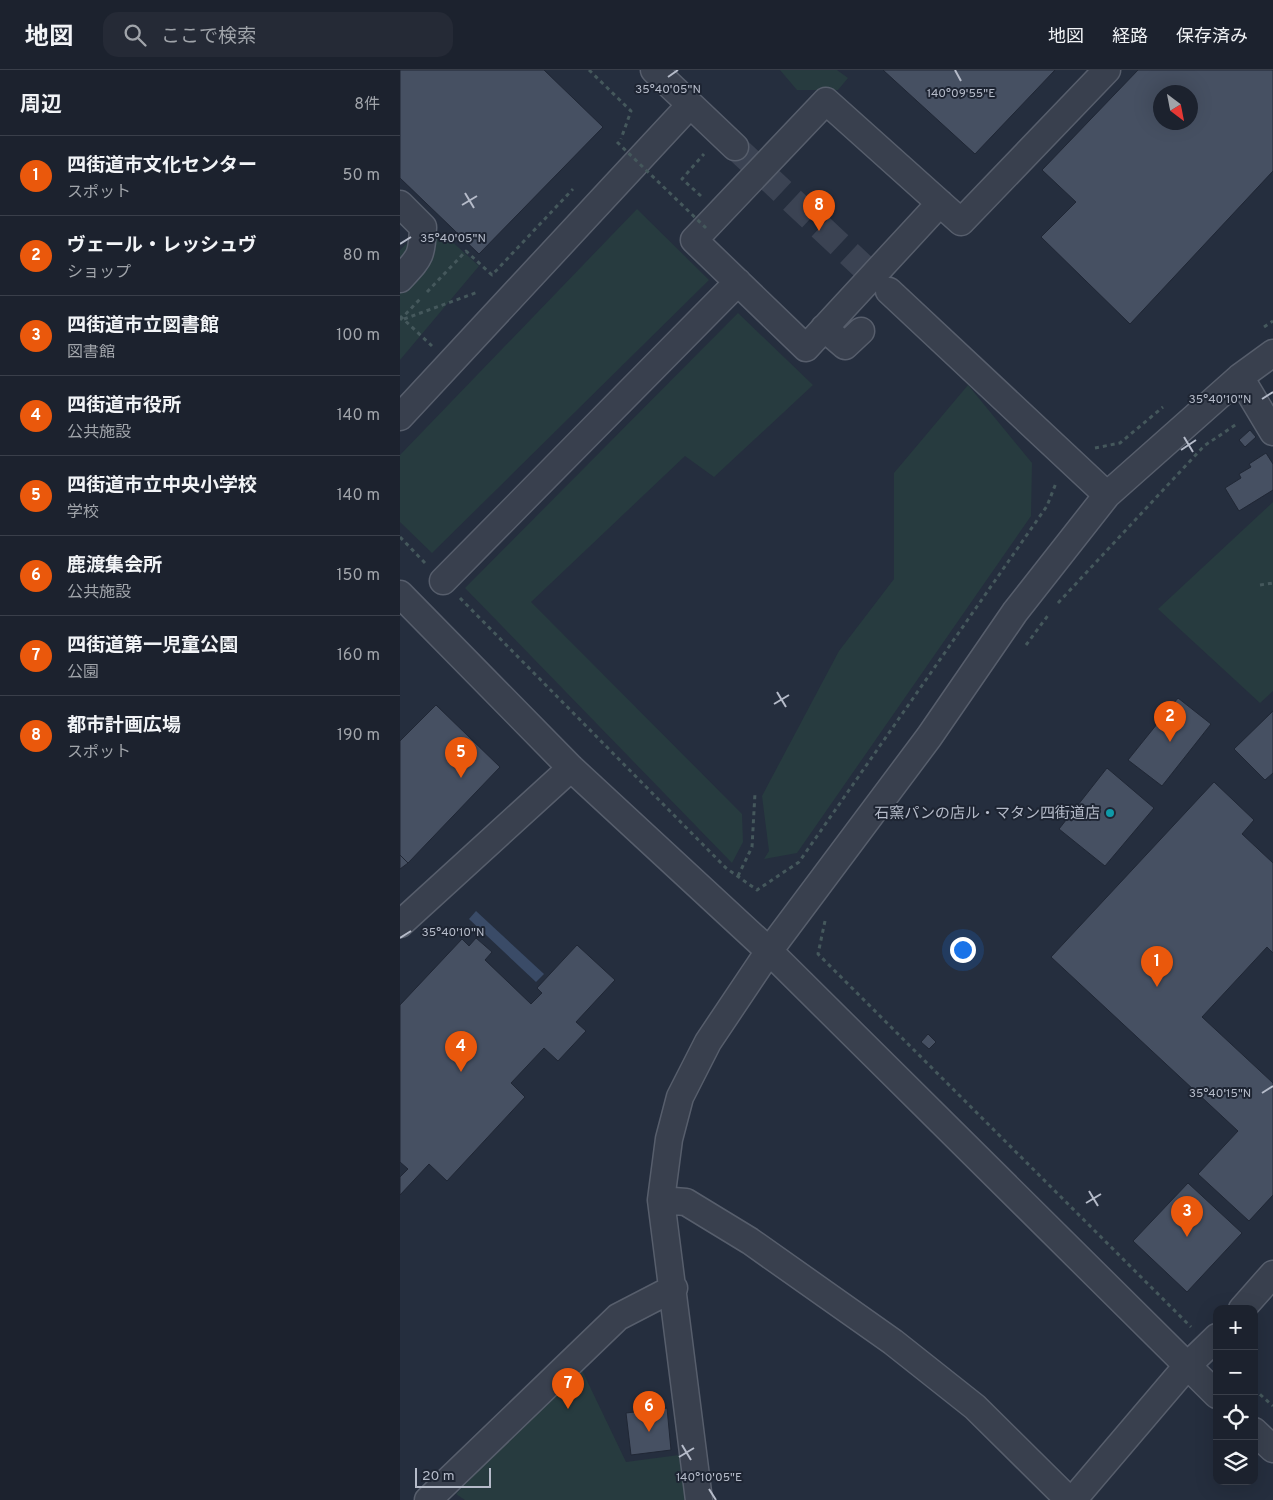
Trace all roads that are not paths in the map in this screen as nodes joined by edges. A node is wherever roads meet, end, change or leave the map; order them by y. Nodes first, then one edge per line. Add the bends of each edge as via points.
1 (654, 70) edge
2 (1107, 70) edge
3 (690, 105) junction
4 (735, 147) tunnel mouth
5 (940, 202) junction
6 (400, 204) edge
7 (400, 278) edge
8 (738, 282) junction
9 (889, 291) tunnel mouth
10 (824, 328) junction
11 (861, 331) dead end
12 (1273, 352) edge
13 (1240, 377) junction
14 (400, 417) edge
15 (1273, 432) edge
16 (1107, 495) junction
17 (443, 581) road end
18 (400, 594) edge
19 (571, 768) junction
20 (400, 924) edge
21 (769, 951) junction
22 (661, 1200) junction
23 (1273, 1274) edge
24 (674, 1288) junction
25 (1246, 1305) edge
26 (1213, 1341) edge
27 (1187, 1366) junction
28 (1213, 1391) edge
29 (1258, 1435) edge
30 (1273, 1450) edge
31 (428, 1500) edge
32 (699, 1500) edge
33 (1069, 1500) edge
34 (1073, 1500) edge

1 - 3 street
2 - 5 street via 961,222
3 - 4 street
3 - 14 street
5 - 8 street via 826,101 694,240
5 - 10 street
6 - 7 street via 423,228 422,252
8 - 10 street via 806,348
8 - 17 street
9 - 16 street
10 - 11 street via 845,346
12 - 13 street
13 - 15 street
13 - 16 street
16 - 21 street via 1016,612 930,737
18 - 19 street
19 - 20 street
19 - 21 street
21 - 22 street via 708,1042 680,1098 669,1139
21 - 27 street
22 - 24 street
22 - 33 street via 686,1202 750,1241 893,1342 975,1407
23 - 25 street
24 - 31 street via 618,1317
24 - 32 street
26 - 27 street
27 - 28 street
27 - 34 street
29 - 30 street

